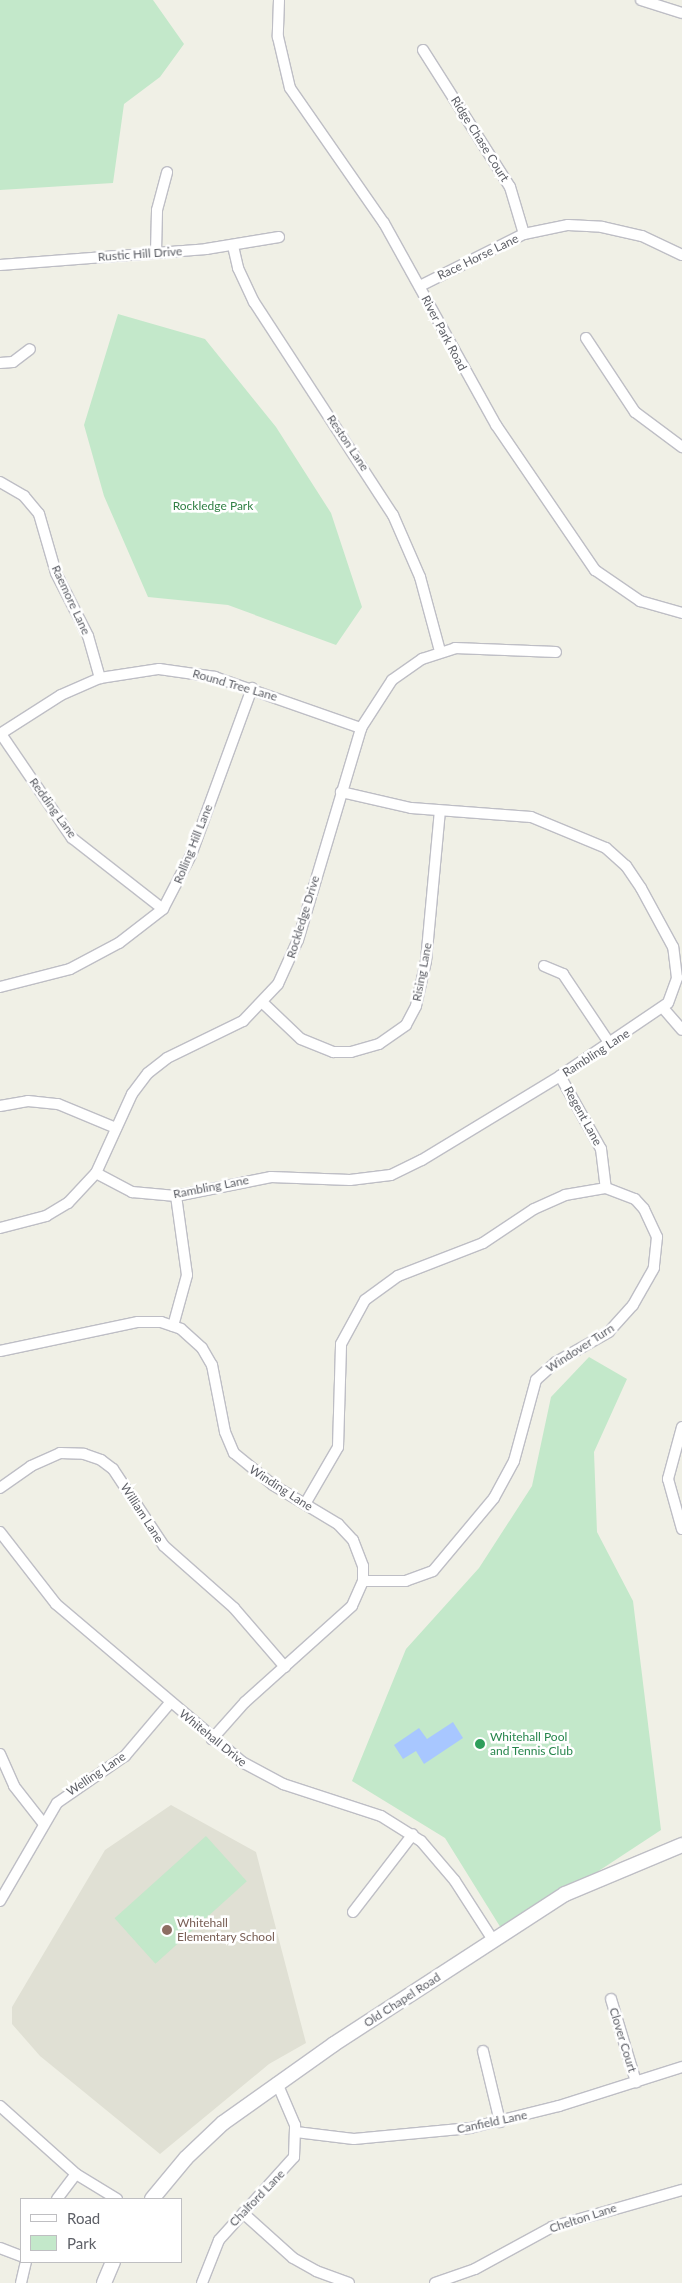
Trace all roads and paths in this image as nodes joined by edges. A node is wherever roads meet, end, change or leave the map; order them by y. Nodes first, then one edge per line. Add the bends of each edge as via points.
1 (279, 0) edge
2 (641, 0) edge
3 (682, 13) edge
4 (423, 50) dead end
5 (167, 172) dead end
6 (524, 234) junction
7 (279, 237) dead end
8 (233, 246) junction
9 (156, 252) junction
10 (682, 255) edge
11 (0, 265) edge
12 (420, 286) junction
13 (586, 338) dead end
14 (30, 349) dead end
15 (0, 363) edge
16 (682, 448) edge
17 (0, 482) edge
18 (682, 613) edge
19 (440, 651) junction
20 (556, 652) dead end
21 (100, 678) junction
22 (252, 688) junction
23 (362, 728) junction
24 (0, 734) edge
25 (341, 792) junction
26 (440, 811) junction
27 (163, 909) junction
28 (544, 966) dead end
29 (0, 987) edge
30 (263, 1003) junction
31 (662, 1008) junction
32 (682, 1030) edge
33 (610, 1044) junction
34 (560, 1076) junction
35 (0, 1106) edge
36 (116, 1128) junction
37 (96, 1173) junction
38 (606, 1188) junction
39 (176, 1196) junction
40 (0, 1228) edge
41 (173, 1326) junction
42 (0, 1350) edge
43 (682, 1427) edge
44 (0, 1488) edge
45 (305, 1504) junction
46 (682, 1529) edge
47 (0, 1532) edge
48 (363, 1582) junction
49 (284, 1667) junction
50 (170, 1703) junction
51 (212, 1739) junction
52 (0, 1754) edge
53 (43, 1822) junction
54 (413, 1834) junction
55 (682, 1845) edge
56 (0, 1901) edge
57 (353, 1912) dead end
58 (493, 1940) junction
59 (611, 1999) dead end
60 (483, 2051) dead end
61 (682, 2067) edge
62 (636, 2082) junction
63 (277, 2083) junction
64 (0, 2106) edge
65 (500, 2122) junction
66 (296, 2132) junction
67 (76, 2174) junction
68 (682, 2190) edge
69 (58, 2198) edge
70 (115, 2198) edge
71 (153, 2198) edge
72 (243, 2213) junction
73 (0, 2248) edge
74 (20, 2256) edge
75 (26, 2263) edge
76 (113, 2263) edge
77 (21, 2283) edge
78 (104, 2283) edge
79 (202, 2283) edge
80 (349, 2283) edge
81 (435, 2283) edge

1 - 12 street, River Park Road via 278,37 290,88 333,154 369,199
2 - 3 street
4 - 6 street, Ridge Chase Court via 510,187
5 - 9 street via 157,210
6 - 10 street, Race Horse Lane via 568,225 602,227 642,236
6 - 12 street, Race Horse Lane
7 - 8 street, Rustic Hill Drive
8 - 9 street, Rustic Hill Drive
8 - 19 street, Reston Lane via 238,268 254,302 393,515 417,570
9 - 11 street, Rustic Hill Drive
12 - 18 street, River Park Road via 487,411 595,570 640,601
13 - 16 street via 635,412
14 - 15 street via 13,362
17 - 21 street, Raemore Lane via 24,496 39,514 56,573 88,636
19 - 20 street, Rockledge Drive via 471,646
19 - 23 street, Rockledge Drive via 392,680
21 - 22 street, Round Tree Lane via 127,672 172,669 200,672
21 - 24 street, Round Tree Lane via 61,695
22 - 23 street, Round Tree Lane
22 - 27 street, Rolling Hill Lane via 191,856
23 - 25 street, Rockledge Drive
24 - 27 street, Redding Lane via 72,838
25 - 26 street, Rambling Lane via 389,805
25 - 30 street, Rockledge Drive via 298,940 286,969
26 - 30 street, Rising Lane via 426,961 416,1006 406,1025 369,1048 334,1052 301,1039
26 - 31 street, Rambling Lane via 541,820 616,855 658,916 677,959 676,988
27 - 29 street, Rolling Hill Lane via 127,938 70,969
28 - 33 street via 563,974
30 - 36 street, Rockledge Drive via 243,1021 167,1058 148,1073
31 - 32 street
31 - 33 street, Rambling Lane
33 - 34 street, Rambling Lane
34 - 38 street, Regent Lane via 601,1149
34 - 39 street, Rambling Lane via 422,1160 391,1174 350,1180 271,1177
35 - 36 street via 28,1102 58,1104
36 - 37 street, Rockledge Drive
37 - 39 street, Rambling Lane via 132,1192
37 - 40 street, Rockledge Drive via 57,1211
38 - 45 street via 551,1200 483,1244 398,1276 365,1300 341,1344 338,1447
38 - 48 street, Windover Turn via 635,1199 654,1228 656,1261 642,1292 609,1332 556,1362 536,1380 509,1475 440,1565 418,1579
39 - 41 street via 187,1275
41 - 42 street, Winding Lane via 138,1322
41 - 45 street, Winding Lane via 196,1342 212,1365 225,1432 234,1453 256,1474
43 - 46 street via 668,1479
44 - 49 street, William Lane via 31,1466 60,1453 84,1454 108,1464 164,1546 234,1608
45 - 48 street, Winding Lane via 349,1535 359,1551
47 - 50 street, Whitehall Drive via 56,1604
48 - 49 street via 352,1606
49 - 51 street via 245,1702
50 - 51 street, Whitehall Drive
50 - 53 street, Welling Lane via 138,1744 63,1796
51 - 54 street, Whitehall Drive via 270,1778 381,1816
52 - 53 street via 14,1786
53 - 56 street, Welling Lane
54 - 57 street
54 - 58 street, Whitehall Drive via 444,1866
55 - 58 street, Old Chapel Road via 583,1885
58 - 63 street, Old Chapel Road
59 - 62 street, Clover Court
60 - 65 street
61 - 62 street, Canfield Lane
62 - 65 street, Canfield Lane
63 - 66 street
63 - 71 street, Old Chapel Road via 202,2142
64 - 67 street
65 - 66 street, Canfield Lane via 354,2140
66 - 72 street, Chalford Lane via 290,2162
67 - 69 street
67 - 70 street
68 - 81 street, Chelton Lane via 552,2227 475,2269
72 - 79 street, Chalford Lane via 213,2249
72 - 80 street via 293,2258
73 - 74 street
75 - 77 street
76 - 78 street

